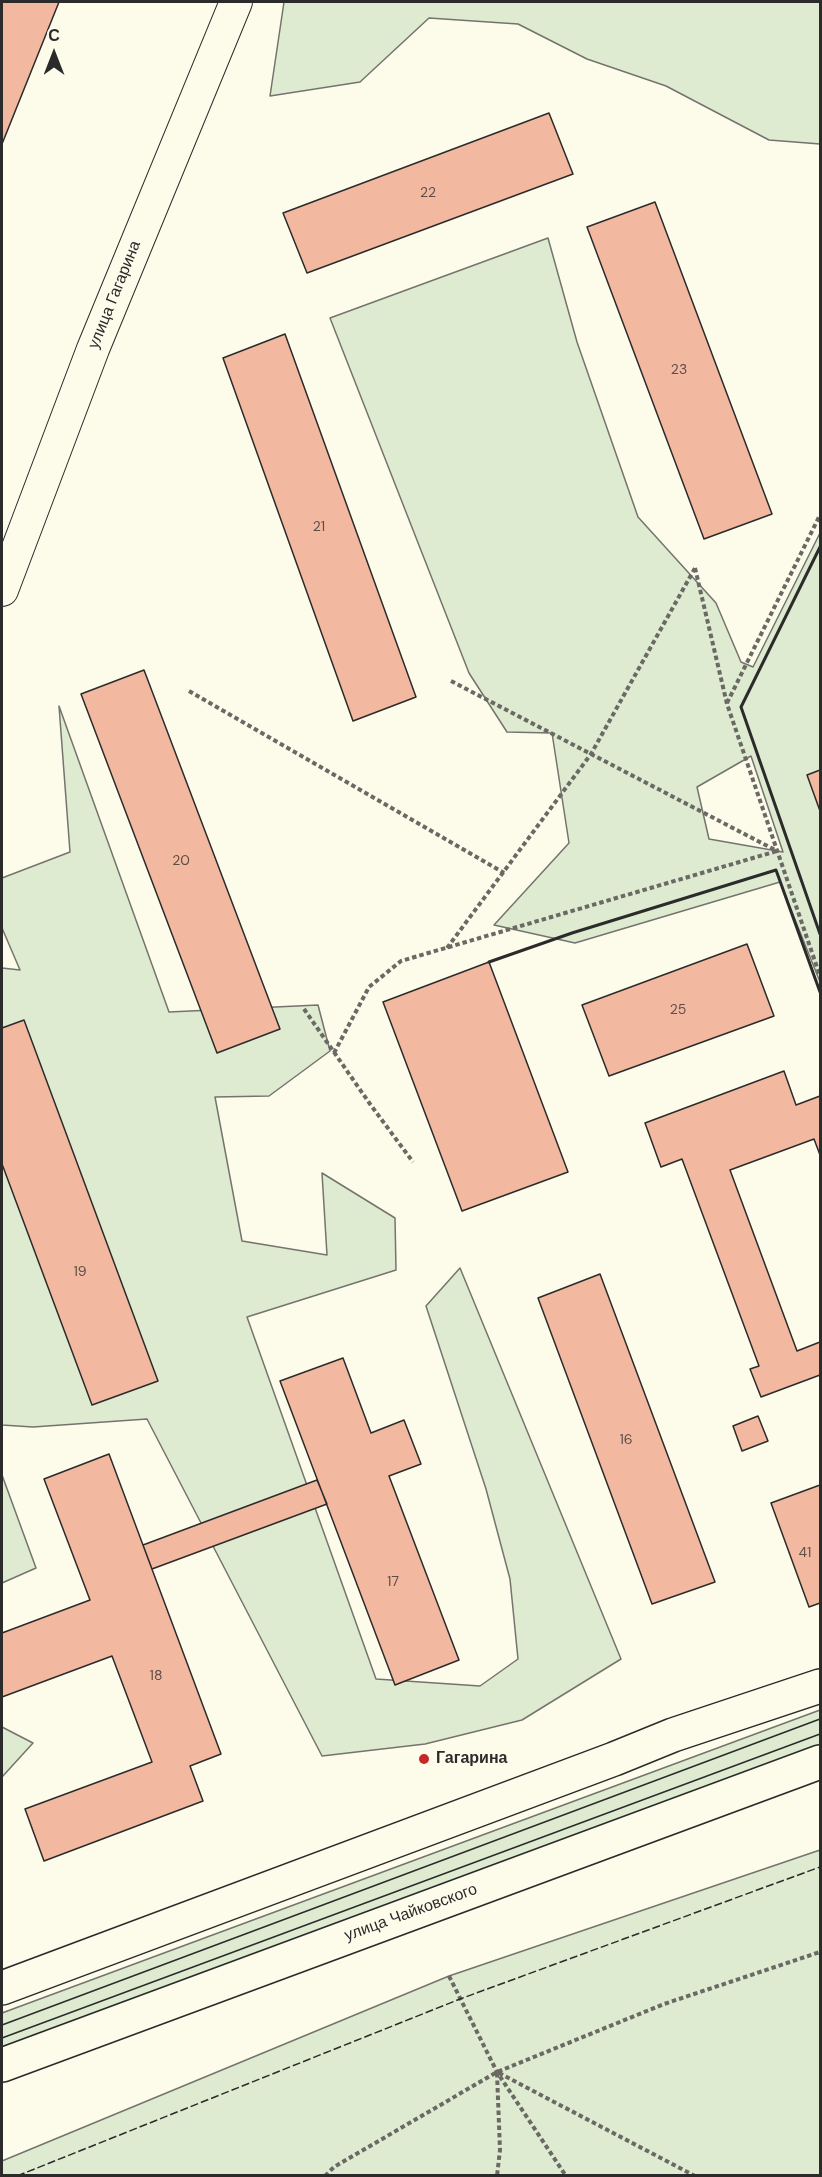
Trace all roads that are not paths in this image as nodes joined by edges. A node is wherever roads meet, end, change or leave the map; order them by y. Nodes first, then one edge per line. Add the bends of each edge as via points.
1 (236, 2) edge
2 (2, 590) edge
3 (820, 1686) edge
4 (820, 1762) edge
5 (2, 1988) edge
6 (2, 2065) edge

1 - 2 street, улица Гагарина via 93,349
3 - 5 main road via 673,1735
4 - 6 main road, улица Чайковского

